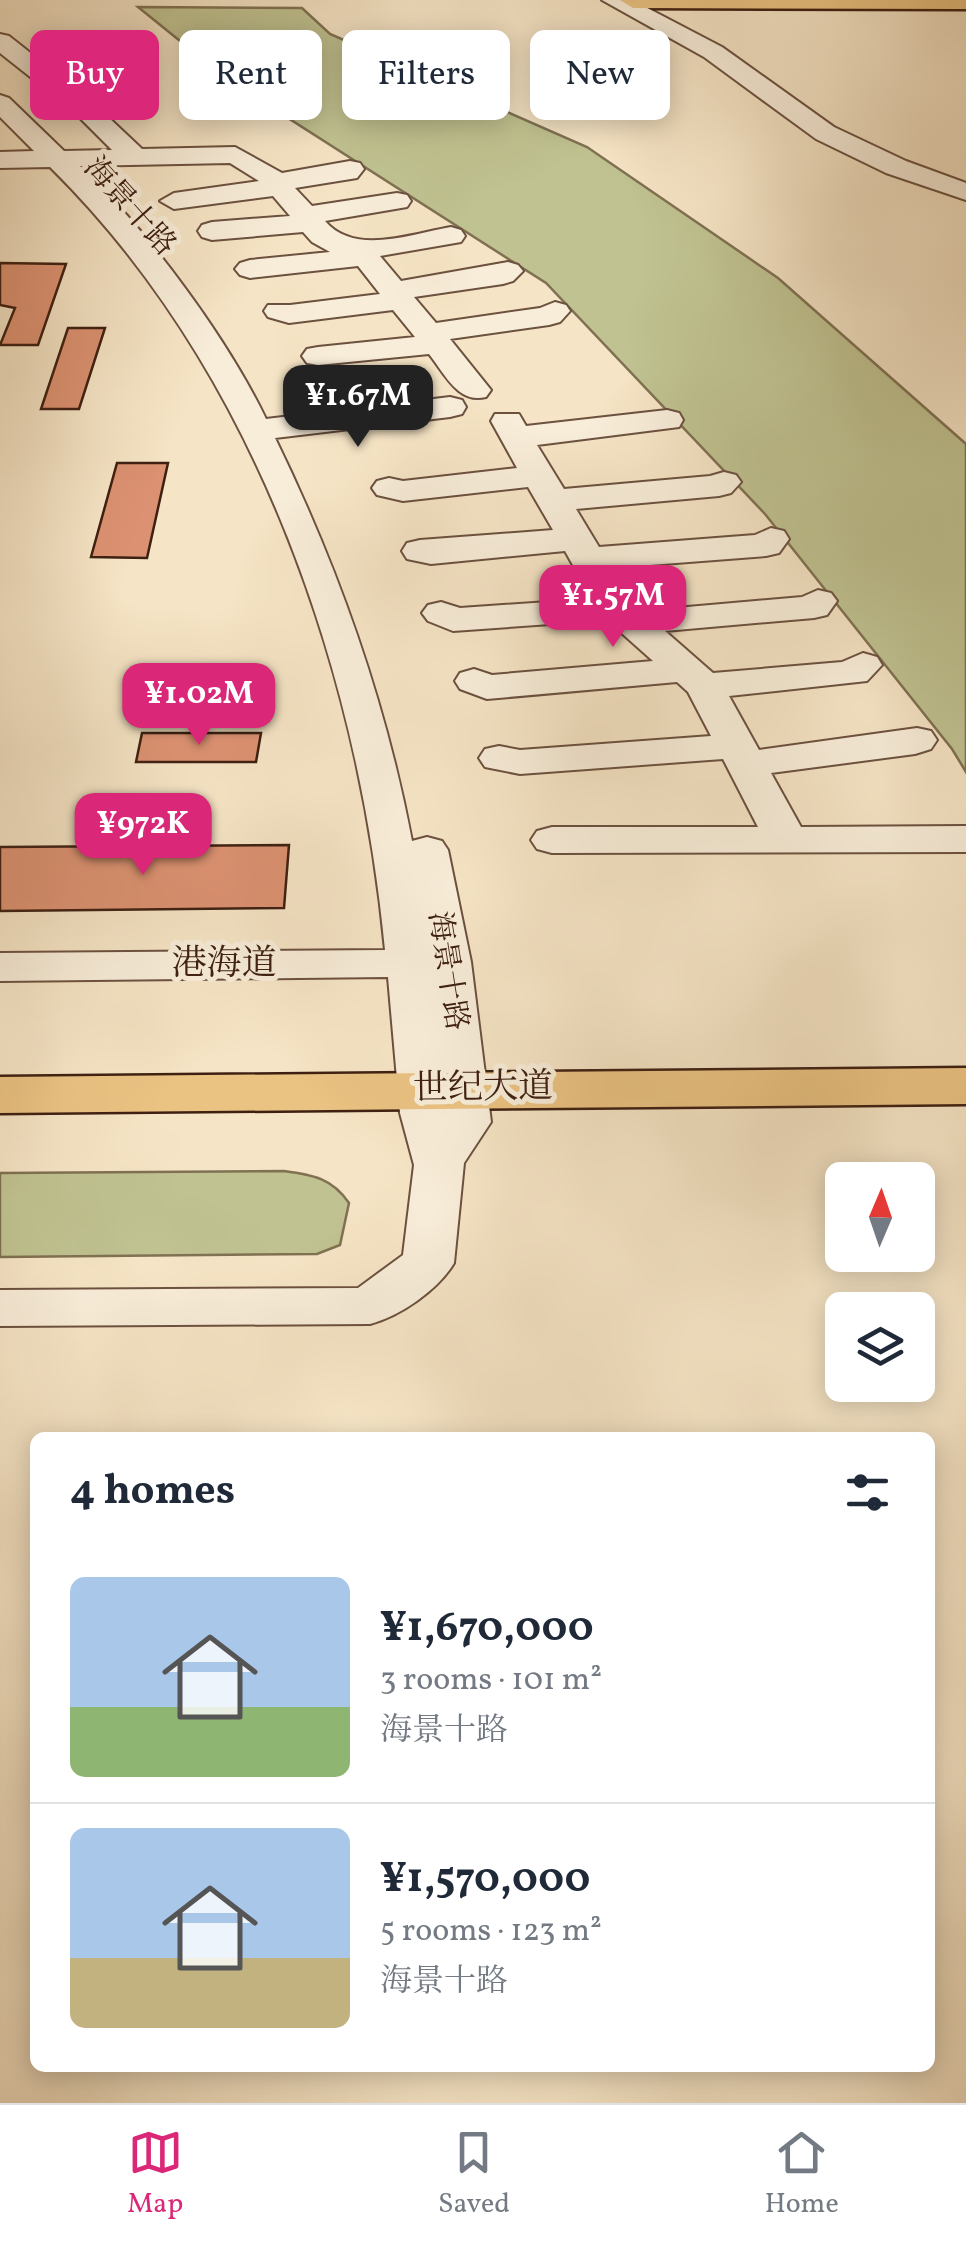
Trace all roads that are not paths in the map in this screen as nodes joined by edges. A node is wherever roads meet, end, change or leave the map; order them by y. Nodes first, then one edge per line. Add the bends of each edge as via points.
1 (618, 0) edge
2 (632, 0) edge
3 (966, 1) edge
4 (0, 41) edge
5 (0, 82) edge
6 (0, 102) edge
7 (134, 156) junction
8 (74, 158) junction
9 (0, 160) edge
10 (350, 169) dead end
11 (278, 185) junction
12 (966, 189) edge
13 (174, 201) dead end
14 (397, 201) dead end
15 (308, 219) junction
16 (212, 231) dead end
17 (451, 236) dead end
18 (358, 255) junction
19 (250, 269) dead end
20 (508, 271) dead end
21 (398, 296) junction
22 (279, 311) dead end
23 (556, 311) dead end
24 (433, 339) junction
25 (318, 356) dead end
26 (463, 398) junction
27 (667, 420) dead end
28 (270, 429) junction
29 (512, 429) junction
30 (724, 482) dead end
31 (390, 488) dead end
32 (546, 488) junction
33 (771, 539) dead end
34 (582, 549) junction
35 (420, 550) dead end
36 (818, 601) dead end
37 (441, 613) dead end
38 (624, 615) junction
39 (863, 665) dead end
40 (695, 678) junction
41 (474, 681) dead end
42 (917, 740) dead end
43 (741, 755) junction
44 (499, 758) dead end
45 (966, 838) edge
46 (786, 839) junction
47 (552, 840) dead end
48 (430, 963) junction
49 (0, 966) edge
50 (966, 1086) edge
51 (0, 1095) edge
52 (443, 1117) junction
53 (966, 1119) edge
54 (0, 1127) edge
55 (0, 1308) edge

1 - 12 street via 726,59 825,132
2 - 3 main road
4 - 7 street
5 - 8 street, 海景十路
6 - 8 street, 海景十路
7 - 8 street
7 - 11 street via 235,156
8 - 9 street
8 - 28 street, 海景十路
10 - 11 street
11 - 13 street
11 - 15 street
14 - 15 street
15 - 16 street
15 - 18 street via 322,236
17 - 18 street
18 - 19 street
18 - 21 street
20 - 21 street
21 - 22 street
21 - 24 street
23 - 24 street
24 - 25 street
24 - 26 street
26 - 28 street
26 - 29 street via 500,389 528,399 530,410
27 - 29 street
28 - 48 street, 海景十路 via 364,714
29 - 32 street
30 - 32 street
31 - 32 street
32 - 34 street
33 - 34 street via 766,545
34 - 35 street
34 - 38 street
36 - 38 street via 814,607
37 - 38 street via 453,620
38 - 40 street
39 - 40 street via 853,673
40 - 41 street via 487,687
40 - 43 street
42 - 43 street
43 - 44 street
43 - 46 street
45 - 46 street
46 - 47 street
48 - 49 street, 港海道
48 - 52 street, 海景十路
50 - 52 main road, 世纪大道
51 - 52 main road, 世纪大道
52 - 53 main road, 世纪大道
52 - 54 main road, 世纪大道
52 - 55 street, 海景十路 via 428,1263 370,1306

